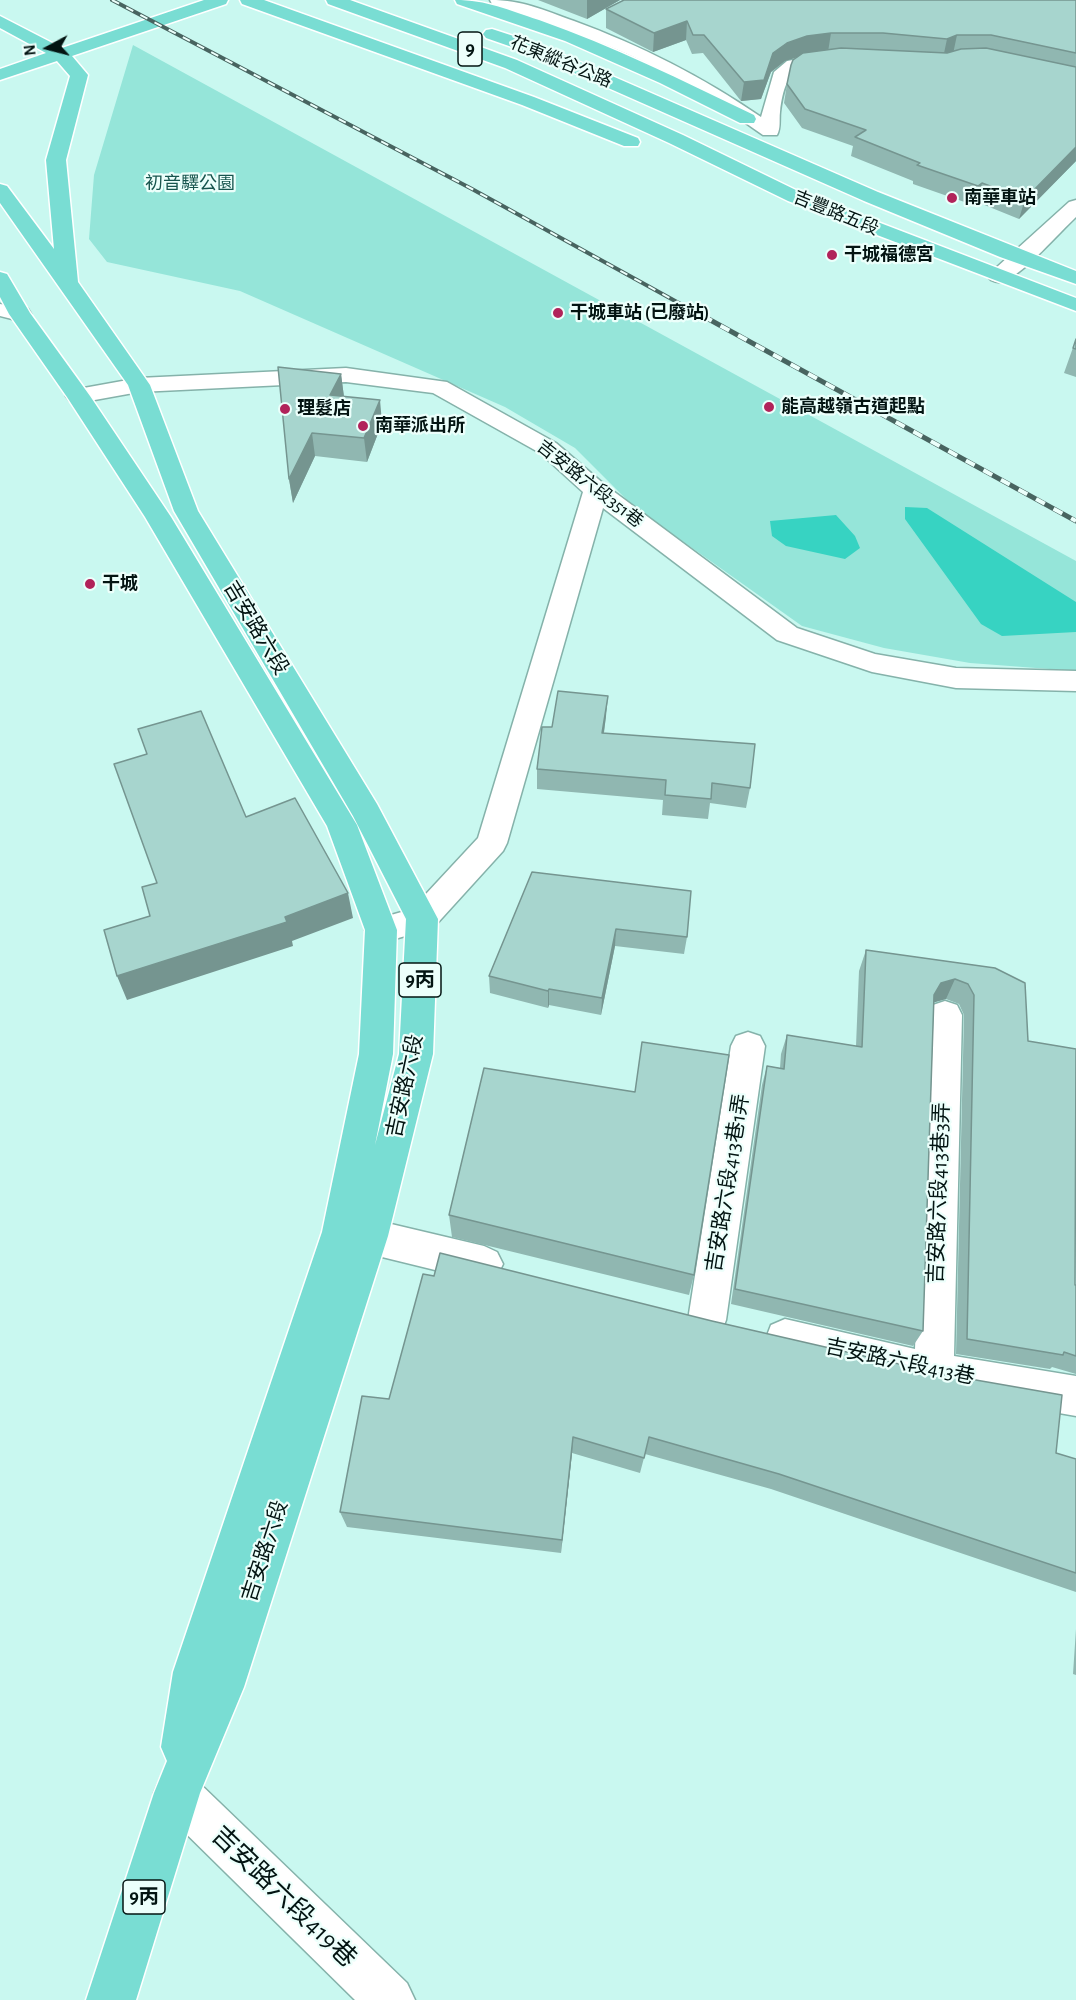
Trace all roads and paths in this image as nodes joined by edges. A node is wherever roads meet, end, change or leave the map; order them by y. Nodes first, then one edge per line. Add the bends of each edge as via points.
1 (220, 0) edge
2 (248, 0) edge
3 (334, 0) edge
4 (463, 0) edge
5 (498, 0) edge
6 (0, 21) edge
7 (601, 21) dead end
8 (481, 30) dead end
9 (582, 31) junction
10 (60, 54) junction
11 (857, 59) edge
12 (0, 75) edge
13 (625, 88) joint
14 (603, 106) joint
15 (770, 131) junction
16 (650, 149) dead end
17 (672, 158) dead end
18 (829, 178) junction
19 (0, 190) edge
20 (795, 197) junction
21 (1076, 206) edge
22 (1021, 258) junction
23 (998, 276) junction
24 (0, 278) edge
25 (1076, 278) edge
26 (69, 283) junction
27 (1076, 305) edge
28 (7, 310) edge
29 (138, 385) junction
30 (78, 396) junction
31 (596, 490) junction
32 (1076, 681) edge
33 (422, 919) junction
34 (381, 930) junction
35 (945, 1015) dead end
36 (748, 1046) dead end
37 (355, 1234) junction
38 (521, 1273) edge
39 (718, 1322) joint
40 (934, 1372) junction
41 (1076, 1396) edge
42 (177, 1793) junction
43 (111, 2000) edge
44 (390, 2000) edge

1 - 10 main road
2 - 16 main road
3 - 14 main road, 花東縱谷公路 / 9 via 511,64
4 - 15 main road via 571,37
5 - 9 street
6 - 10 main road
7 - 9 street
8 - 13 main road, 花東縱谷公路 / 9
9 - 15 street via 694,81
10 - 12 main road
10 - 26 main road via 79,75 56,160
11 - 15 street via 834,58 793,65 780,76
13 - 18 main road, 吉豐路五段 / 9
14 - 20 main road, 吉豐路五段 / 9
15 - 18 main road
17 - 20 main road
18 - 22 main road, 吉豐路五段 / 9
19 - 26 main road, 吉安路六段
20 - 23 main road, 吉豐路五段 / 9
21 - 22 street
22 - 23 street
22 - 25 main road, 吉豐路五段 / 9
23 - 27 main road, 吉豐路五段 / 9
24 - 28 main road, 吉安路六段 / 9丙
26 - 29 main road, 吉安路六段
28 - 30 main road, 吉安路六段 / 9丙
29 - 30 street, 吉安路六段351巷
29 - 31 street, 吉安路六段351巷 via 346,375 439,387 548,448
29 - 33 main road, 吉安路六段 via 186,511 366,812
30 - 34 main road, 吉安路六段 / 9丙 via 158,517 342,825
31 - 32 street, 吉安路六段351巷 via 787,634 872,663 956,678
31 - 33 street via 492,843
33 - 34 street
33 - 37 main road, 吉安路六段 / 9丙 via 416,1054
34 - 37 main road, 吉安路六段 / 9丙 via 376,1054
35 - 40 street, 吉安路六段413巷3弄
36 - 39 street, 吉安路六段413巷1弄
37 - 38 street
37 - 42 main road, 吉安路六段 / 9丙 via 195,1672
39 - 40 street, 吉安路六段413巷
40 - 41 street, 吉安路六段413巷
42 - 43 main road, 吉安路六段 / 9丙
42 - 44 street, 吉安路六段419巷

